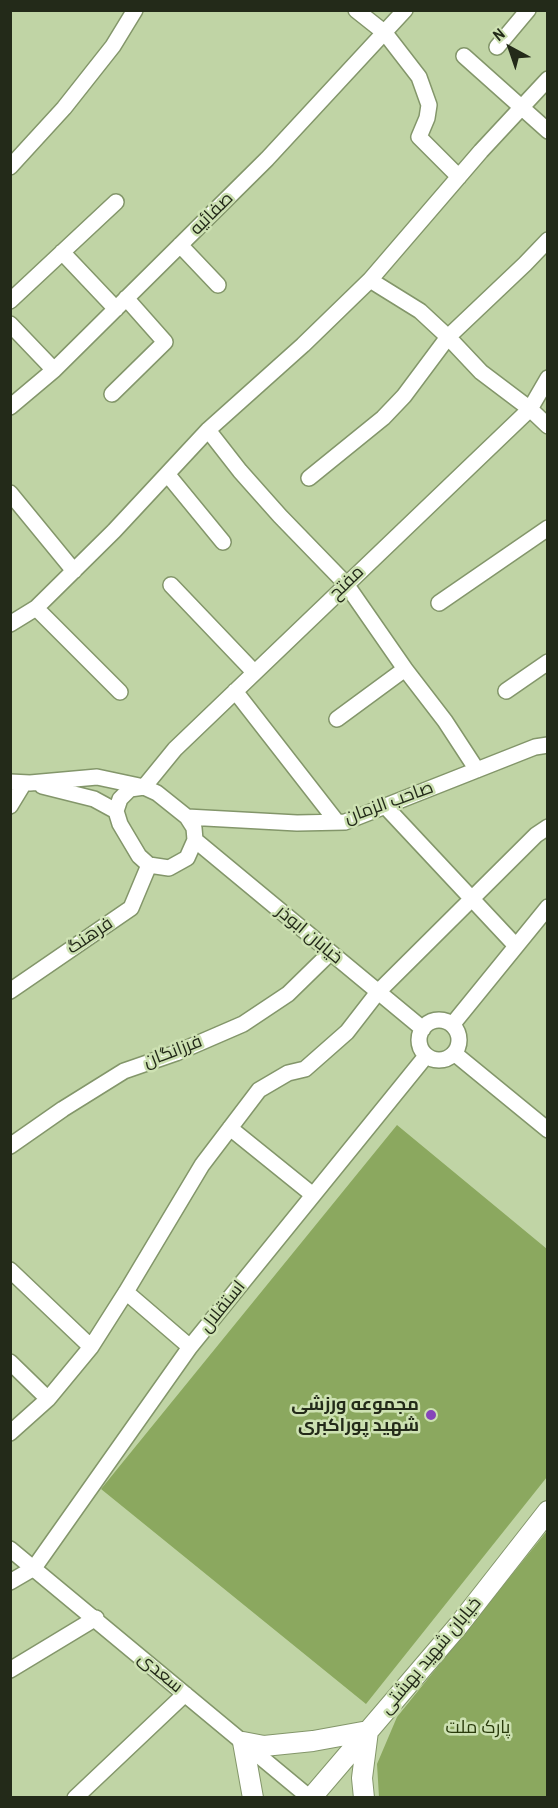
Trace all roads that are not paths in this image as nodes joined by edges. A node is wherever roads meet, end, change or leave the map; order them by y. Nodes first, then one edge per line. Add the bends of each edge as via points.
1 (135, 10) edge
2 (356, 10) edge
3 (405, 10) edge
4 (528, 10) edge
5 (385, 33) junction
6 (497, 47) dead end
7 (464, 56) dead end
8 (548, 79) edge
9 (522, 106) junction
10 (548, 131) edge
11 (10, 167) edge
12 (459, 177) junction
13 (116, 202) dead end
14 (548, 240) edge
15 (180, 245) junction
16 (62, 252) junction
17 (370, 280) junction
18 (218, 285) dead end
19 (10, 301) edge
20 (121, 304) junction
21 (10, 324) edge
22 (448, 337) junction
23 (54, 370) junction
24 (548, 378) edge
25 (112, 394) dead end
26 (10, 407) edge
27 (530, 409) junction
28 (548, 426) edge
29 (208, 430) junction
30 (168, 475) junction
31 (309, 478) dead end
32 (10, 493) edge
33 (548, 528) edge
34 (223, 542) dead end
35 (74, 571) junction
36 (346, 584) junction
37 (171, 585) dead end
38 (439, 603) dead end
39 (36, 608) junction
40 (10, 624) edge
41 (548, 662) edge
42 (405, 669) junction
43 (255, 672) junction
44 (234, 691) junction
45 (506, 691) dead end
46 (120, 692) dead end
47 (337, 718) dead end
48 (548, 745) edge
49 (477, 770) junction
50 (21, 783) edge
51 (144, 787) junction
52 (10, 806) edge
53 (385, 806) junction
54 (116, 811) junction
55 (188, 817) junction
56 (337, 822) junction
57 (548, 827) edge
58 (195, 840) junction
59 (149, 865) junction
60 (472, 900) junction
61 (548, 907) edge
62 (516, 946) junction
63 (330, 953) junction
64 (10, 991) edge
65 (378, 992) junction
66 (452, 1025) junction
67 (423, 1029) junction
68 (454, 1053) junction
69 (426, 1056) junction
70 (546, 1126) edge
71 (230, 1128) junction
72 (10, 1146) edge
73 (313, 1195) junction
74 (10, 1270) edge
75 (126, 1292) junction
76 (91, 1347) junction
77 (190, 1347) junction
78 (10, 1362) edge
79 (48, 1399) junction
80 (10, 1433) edge
81 (548, 1511) edge
82 (10, 1549) edge
83 (34, 1568) junction
84 (10, 1582) edge
85 (96, 1618) junction
86 (10, 1670) edge
87 (185, 1694) junction
88 (368, 1731) junction
89 (243, 1742) junction
90 (75, 1797) edge
91 (253, 1797) edge
92 (310, 1797) edge
93 (364, 1797) edge

1 - 11 street via 113,46 71,99
2 - 5 street
3 - 5 street, صفائیه
4 - 6 street
5 - 12 street via 419,77 429,105 419,137
5 - 15 street, صفائیه
7 - 9 street
8 - 9 street
9 - 10 street
9 - 12 street
12 - 17 street
13 - 16 street
14 - 22 street
15 - 18 street
15 - 20 street, صفائیه
16 - 19 street
16 - 20 street
17 - 22 street via 420,311
17 - 29 street
20 - 23 street, صفائیه
20 - 25 street via 165,342
21 - 23 street
22 - 27 street via 481,372
22 - 31 street via 383,418
23 - 26 street, صفائیه
24 - 27 street, مفتح
27 - 28 street
27 - 36 street, مفتح
29 - 30 street
29 - 36 street via 280,516
30 - 34 street
30 - 35 street
32 - 35 street
33 - 38 street
35 - 39 street
36 - 42 street
36 - 43 street, مفتح
37 - 43 street
39 - 40 street
39 - 46 street
41 - 45 street
42 - 47 street
42 - 49 street
43 - 44 street, مفتح
44 - 51 street, مفتح via 175,749
44 - 56 street
48 - 49 street, صاحب الزمان
49 - 53 street, صاحب الزمان
50 - 51 street via 97,777
50 - 52 street
50 - 54 street via 94,799
51 - 54 street via 130,789 120,799
51 - 55 street
53 - 56 street, صاحب الزمان
53 - 60 street
54 - 59 street via 139,856
55 - 56 street, صاحب الزمان
55 - 58 street
57 - 60 street
58 - 59 street via 187,858 169,868
58 - 63 street, خیابان ابوذر
59 - 64 street, فرهنگ via 131,908
60 - 62 street
60 - 65 street
61 - 62 street
62 - 66 street
63 - 65 street, خیابان ابوذر
63 - 72 street, فرزانگان via 288,993 243,1024 124,1071
65 - 67 street, خیابان ابوذر
65 - 71 street via 347,1032 305,1069 288,1073 260,1090
66 - 67 street via 442,1020 430,1022
66 - 68 street via 460,1036
67 - 69 street via 419,1044
68 - 69 street via 449,1059 436,1061
68 - 70 street
69 - 73 street, استقلال
71 - 73 street
71 - 75 street via 202,1165
73 - 77 street, استقلال
74 - 76 street
75 - 76 street
75 - 77 street
76 - 79 street
77 - 83 street, استقلال
78 - 79 street
79 - 80 street
81 - 88 main road, خیابان شهید بهشتی via 458,1626
82 - 83 street, سعدی
83 - 84 street
83 - 85 street, سعدی
85 - 86 street
85 - 87 street, سعدی
87 - 89 street, سعدی
87 - 90 street
88 - 89 main road via 264,1746
88 - 92 main road, خیابان شهید بهشتی
88 - 93 main road via 362,1779
89 - 91 main road
89 - 92 street, سعدی

